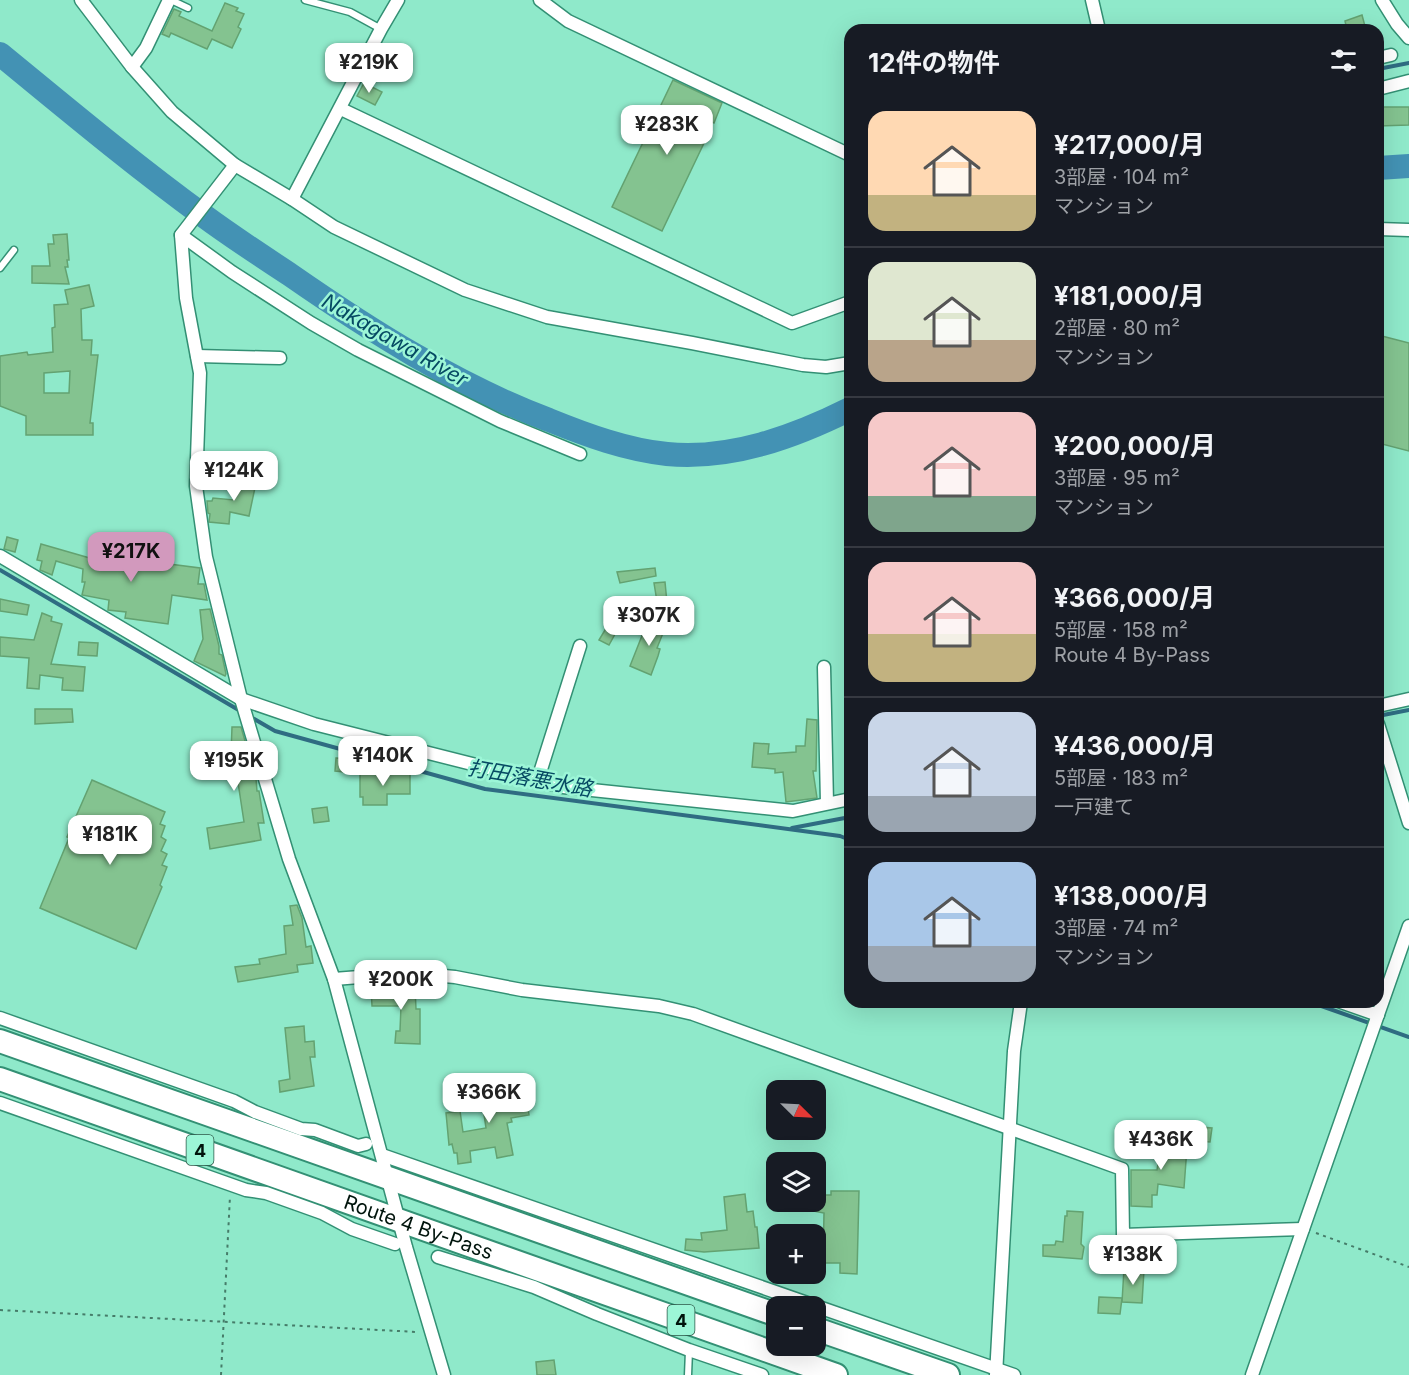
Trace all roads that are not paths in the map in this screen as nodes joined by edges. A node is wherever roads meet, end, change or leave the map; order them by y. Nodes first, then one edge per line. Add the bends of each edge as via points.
1 (81, 0) edge
2 (170, 0) edge
3 (305, 0) edge
4 (398, 0) edge
5 (540, 0) edge
6 (1092, 0) edge
7 (1382, 0) edge
8 (188, 8) dead end
9 (1098, 24) edge
10 (381, 28) junction
11 (1409, 38) edge
12 (132, 67) junction
13 (1409, 81) edge
14 (1384, 87) edge
15 (341, 109) junction
16 (844, 152) edge
17 (235, 165) junction
18 (292, 199) junction
19 (1384, 229) edge
20 (1409, 230) edge
21 (181, 235) junction
22 (14, 250) dead end
23 (0, 268) edge
24 (844, 304) edge
25 (197, 356) junction
26 (280, 358) dead end
27 (844, 364) edge
28 (580, 454) dead end
29 (0, 556) edge
30 (580, 646) dead end
31 (824, 667) dead end
32 (241, 699) junction
33 (1409, 699) edge
34 (1384, 705) edge
35 (1384, 743) edge
36 (537, 782) junction
37 (844, 800) edge
38 (827, 803) junction
39 (1409, 823) edge
40 (1409, 926) edge
41 (334, 979) junction
42 (1384, 998) edge
43 (1020, 1008) edge
44 (1358, 1008) edge
45 (1380, 1008) edge
46 (1378, 1015) junction
47 (0, 1018) edge
48 (0, 1041) edge
49 (0, 1079) edge
50 (0, 1103) edge
51 (1009, 1128) junction
52 (278, 1129) junction
53 (366, 1144) dead end
54 (382, 1155) junction
55 (388, 1179) junction
56 (298, 1195) junction
57 (399, 1221) junction
58 (1303, 1229) junction
59 (395, 1244) dead end
60 (438, 1257) dead end
61 (523, 1273) junction
62 (766, 1311) edge
63 (826, 1332) edge
64 (689, 1350) junction
65 (996, 1372) edge
66 (444, 1375) edge
67 (688, 1375) edge
68 (762, 1375) edge
69 (836, 1375) edge
70 (948, 1375) edge
71 (1014, 1375) edge
72 (1252, 1375) edge

1 - 12 street
2 - 8 lane
2 - 12 street
3 - 10 lane via 350,12
4 - 10 street
5 - 16 street via 568,21
6 - 9 street
7 - 11 street
10 - 15 street
12 - 17 street via 172,112
13 - 14 street
15 - 18 street
15 - 24 street via 792,323
17 - 18 street
17 - 21 street
18 - 27 street via 334,227 465,290 526,311 804,365
19 - 20 street
21 - 25 street via 186,298
21 - 28 street via 358,350 500,421
22 - 23 lane
25 - 26 street
25 - 32 street via 200,373 196,486 206,557
29 - 32 street
30 - 36 street
31 - 38 street
32 - 36 street via 314,724
32 - 41 street via 289,859
33 - 34 street
35 - 39 street
36 - 38 street via 793,811
37 - 38 street
40 - 42 street
41 - 51 street via 410,973 659,1006 693,1014
41 - 54 street
43 - 51 street
44 - 46 street
45 - 46 street
46 - 58 street
47 - 52 street via 234,1101
48 - 52 highway, Route 4 By-Pass / 4
49 - 56 highway, Route 4 By-Pass / 4
50 - 56 street via 246,1190
51 - 58 street via 1122,1169 1123,1236
51 - 65 street
52 - 53 street via 315,1130 358,1146
52 - 55 highway, Route 4 By-Pass / 4
54 - 55 street
54 - 65 street
55 - 57 street
55 - 62 highway, Route 4 By-Pass / 4
56 - 57 highway, Route 4 By-Pass / 4
56 - 59 street via 352,1229
57 - 61 highway, Route 4 By-Pass / 4
57 - 66 street
58 - 72 street
60 - 61 street via 473,1270
61 - 64 street via 597,1314
61 - 69 highway, Route 4 By-Pass / 4
63 - 70 highway
64 - 67 lane
64 - 68 street
65 - 71 street

